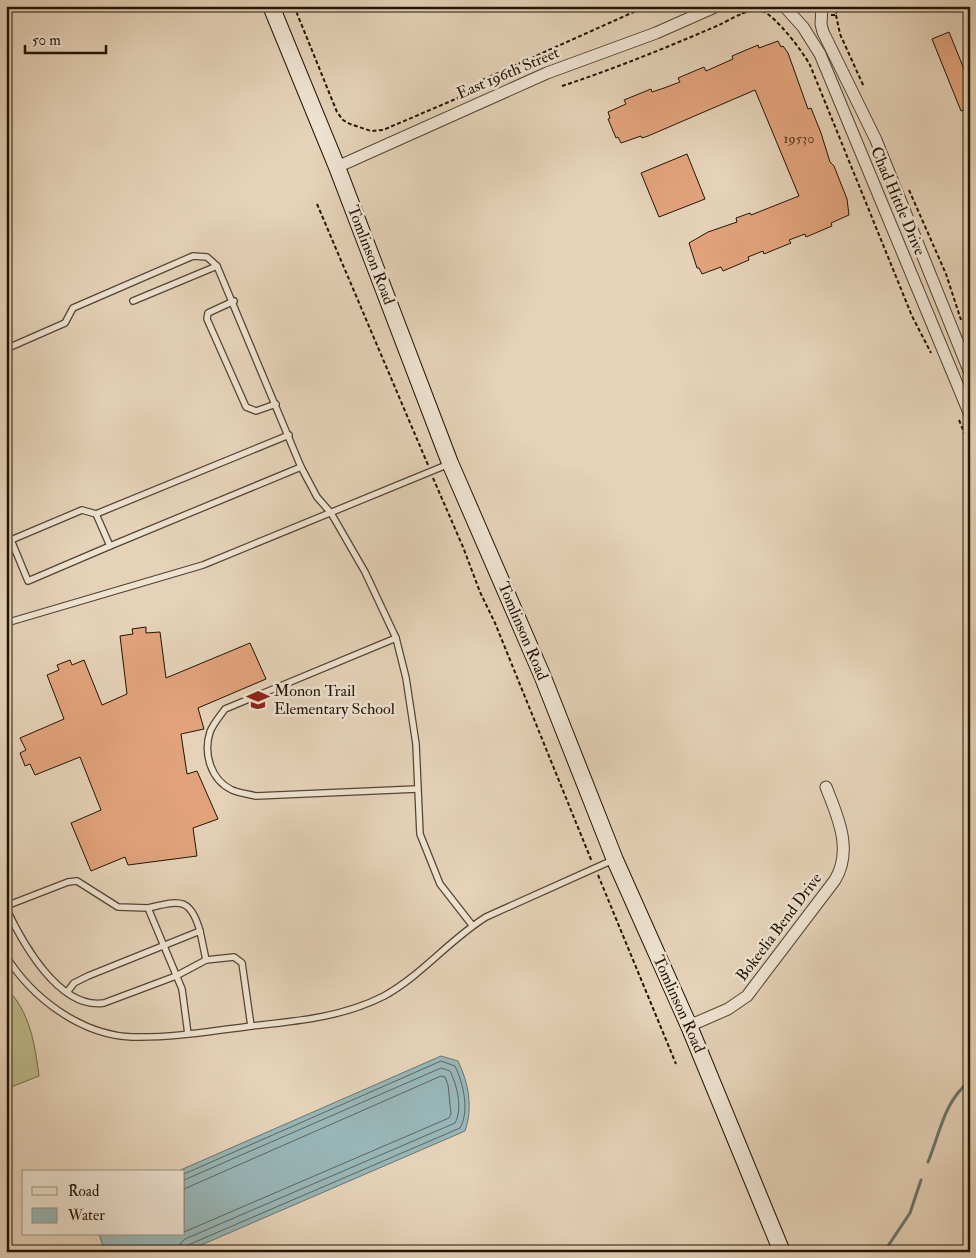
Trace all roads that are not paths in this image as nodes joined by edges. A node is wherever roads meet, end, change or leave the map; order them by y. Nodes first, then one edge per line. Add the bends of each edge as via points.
1 (271, 6) edge
2 (717, 6) edge
3 (784, 6) edge
4 (822, 6) edge
5 (698, 11) edge
6 (337, 167) junction
7 (217, 266) junction
8 (133, 301) dead end
9 (234, 301) junction
10 (8, 348) dead end
11 (970, 372) edge
12 (276, 404) junction
13 (964, 417) edge
14 (289, 435) junction
15 (450, 463) junction
16 (301, 467) junction
17 (331, 513) junction
18 (96, 514) junction
19 (110, 546) junction
20 (6, 622) edge
21 (396, 638) junction
22 (826, 787) dead end
23 (417, 789) junction
24 (615, 860) junction
25 (6, 907) edge
26 (148, 908) junction
27 (472, 925) junction
28 (200, 932) junction
29 (162, 946) junction
30 (6, 956) edge
31 (206, 960) junction
32 (176, 976) junction
33 (68, 991) junction
34 (251, 1026) junction
35 (689, 1026) junction
36 (188, 1034) junction
37 (782, 1252) edge

1 - 6 street, Tomlinson Road
2 - 5 street, East 196th Street
3 - 13 street, Chad Hittle Drive via 820,54
4 - 11 street, Chad Hittle Drive via 823,32 872,132
5 - 6 street, East 196th Street via 656,33 537,77
6 - 15 street, Tomlinson Road
7 - 8 lane
7 - 9 lane
7 - 10 lane via 207,257 193,256 73,308 65,323
9 - 12 lane
9 - 12 lane via 212,309 207,319 246,407 256,411
12 - 14 lane
14 - 16 lane
14 - 18 lane
15 - 17 lane
15 - 24 street, Tomlinson Road via 542,675
16 - 17 lane via 317,497
16 - 19 lane
17 - 20 lane via 203,565
17 - 21 lane via 365,572
18 - 19 lane
18 - 19 lane via 82,510 11,540 28,581
21 - 23 lane via 416,744
21 - 23 lane via 225,709 211,731 206,748 213,771 221,782 233,790 256,796
22 - 35 street, Bokeelia Bend Drive via 844,845 835,880 747,996 728,1009
23 - 27 lane via 420,834 436,875
24 - 27 lane
24 - 35 street, Tomlinson Road
25 - 26 lane via 77,881 118,907
25 - 33 lane via 38,964
26 - 28 lane via 178,901 186,905 196,918
26 - 29 lane
27 - 34 lane via 410,979 375,1000 340,1013
28 - 29 lane
28 - 31 lane
29 - 32 lane
29 - 33 lane via 88,976 74,983
30 - 36 lane via 39,996 91,1027 130,1037
31 - 32 lane
31 - 34 lane via 234,957 242,963
32 - 33 lane via 92,1005
32 - 36 lane via 182,989
34 - 36 lane
35 - 37 street, Tomlinson Road

